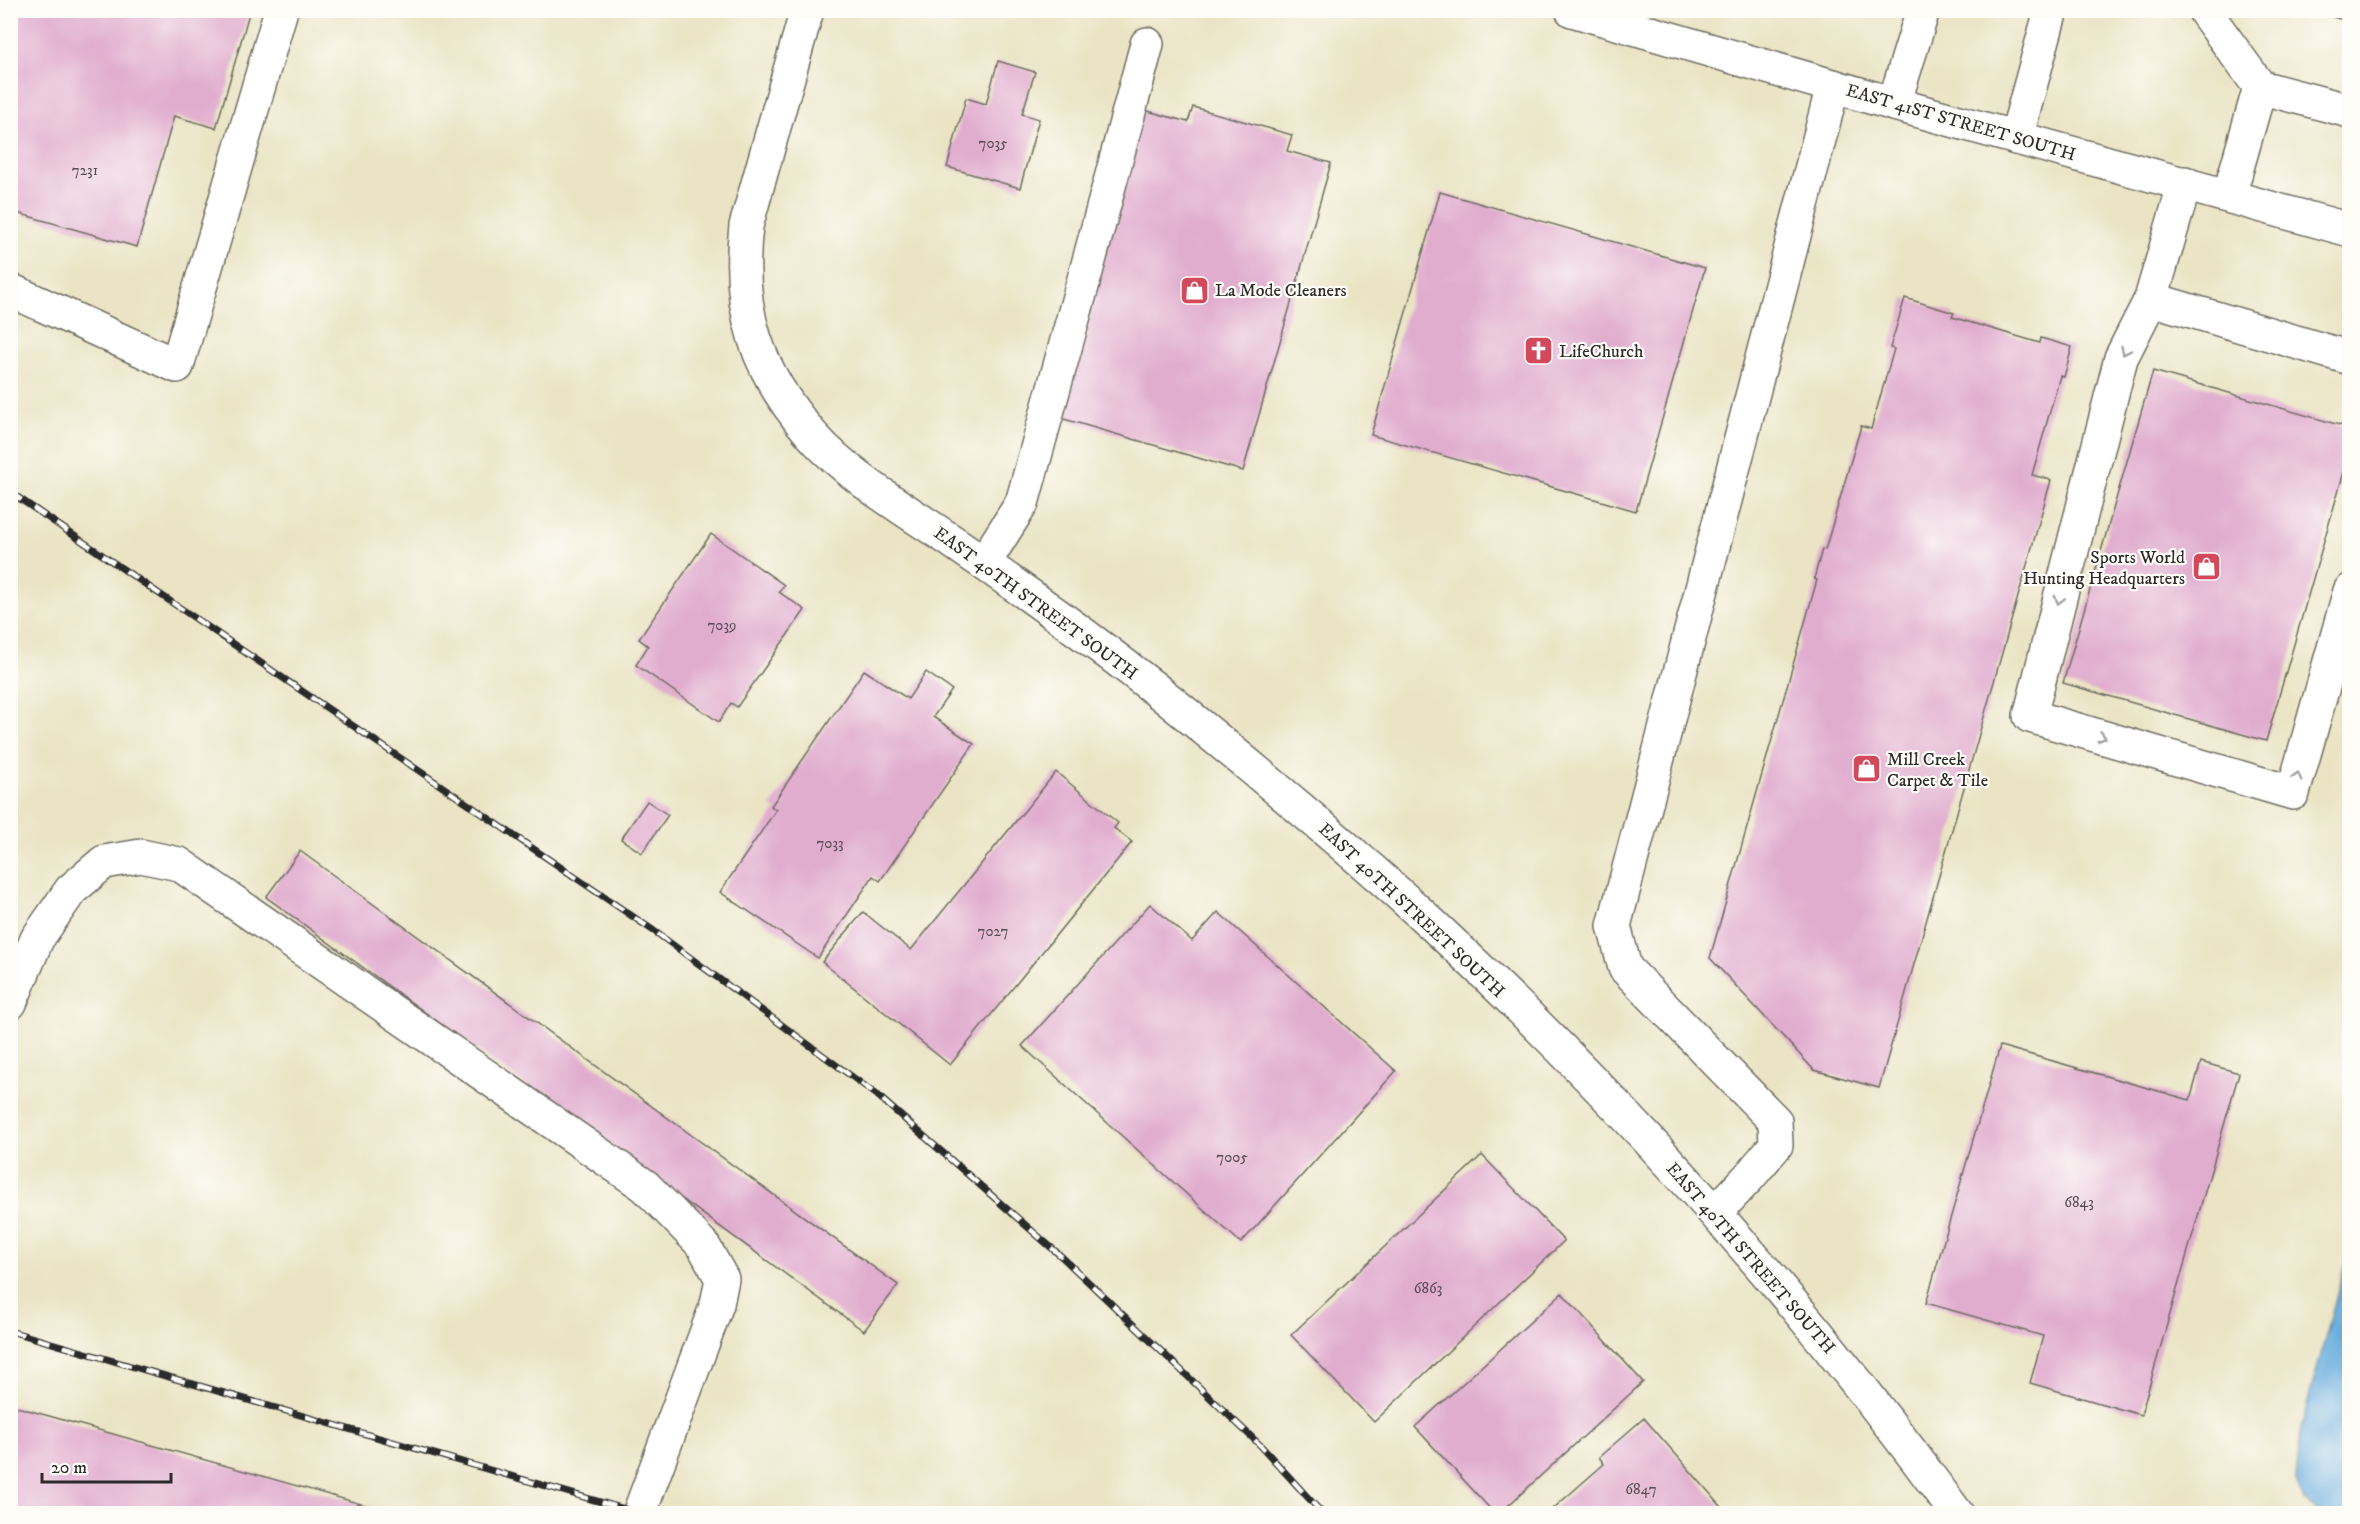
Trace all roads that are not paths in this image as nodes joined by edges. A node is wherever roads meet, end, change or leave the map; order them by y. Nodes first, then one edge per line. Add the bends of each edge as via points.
1 (281, 10) edge
2 (807, 10) edge
3 (1572, 10) edge
4 (1923, 10) edge
5 (2051, 10) edge
6 (2206, 10) edge
7 (1605, 15) edge
8 (1147, 44) dead end
9 (1833, 86) junction
10 (2260, 87) junction
11 (1894, 104) junction
12 (2349, 111) edge
13 (2016, 138) junction
14 (2185, 183) junction
15 (2229, 196) junction
16 (2349, 230) edge
17 (10, 290) edge
18 (2151, 299) junction
19 (2349, 358) edge
20 (984, 563) junction
21 (2349, 591) edge
22 (10, 1003) edge
23 (1715, 1213) junction
24 (639, 1514) edge
25 (1957, 1514) edge

1 - 17 street via 177,366
2 - 20 street, EAST 40TH STREET SOUTH via 746,226 742,261 749,323 763,363 782,398 815,439 859,477
3 - 7 street, EAST 41ST STREET SOUTH
4 - 11 street
5 - 13 street
6 - 10 street
7 - 9 street, EAST 41ST STREET SOUTH
8 - 20 street via 1022,502
9 - 11 street, EAST 41ST STREET SOUTH
9 - 23 street via 1614,926 1624,968 1775,1121 1776,1145
10 - 12 street
10 - 15 street
11 - 13 street, EAST 41ST STREET SOUTH
13 - 14 street, EAST 41ST STREET SOUTH
14 - 15 street, EAST 41ST STREET SOUTH
14 - 18 street
15 - 16 street, EAST 41ST STREET SOUTH
18 - 19 street
18 -> 21 street via 2121,358 2030,716 2293,793
20 - 23 street, EAST 40TH STREET SOUTH via 1184,712 1432,924 1543,1032
22 - 24 street via 37,939 71,890 104,862 141,856 179,864 645,1186 703,1245 722,1279 717,1304
23 - 25 street, EAST 40TH STREET SOUTH via 1826,1343

